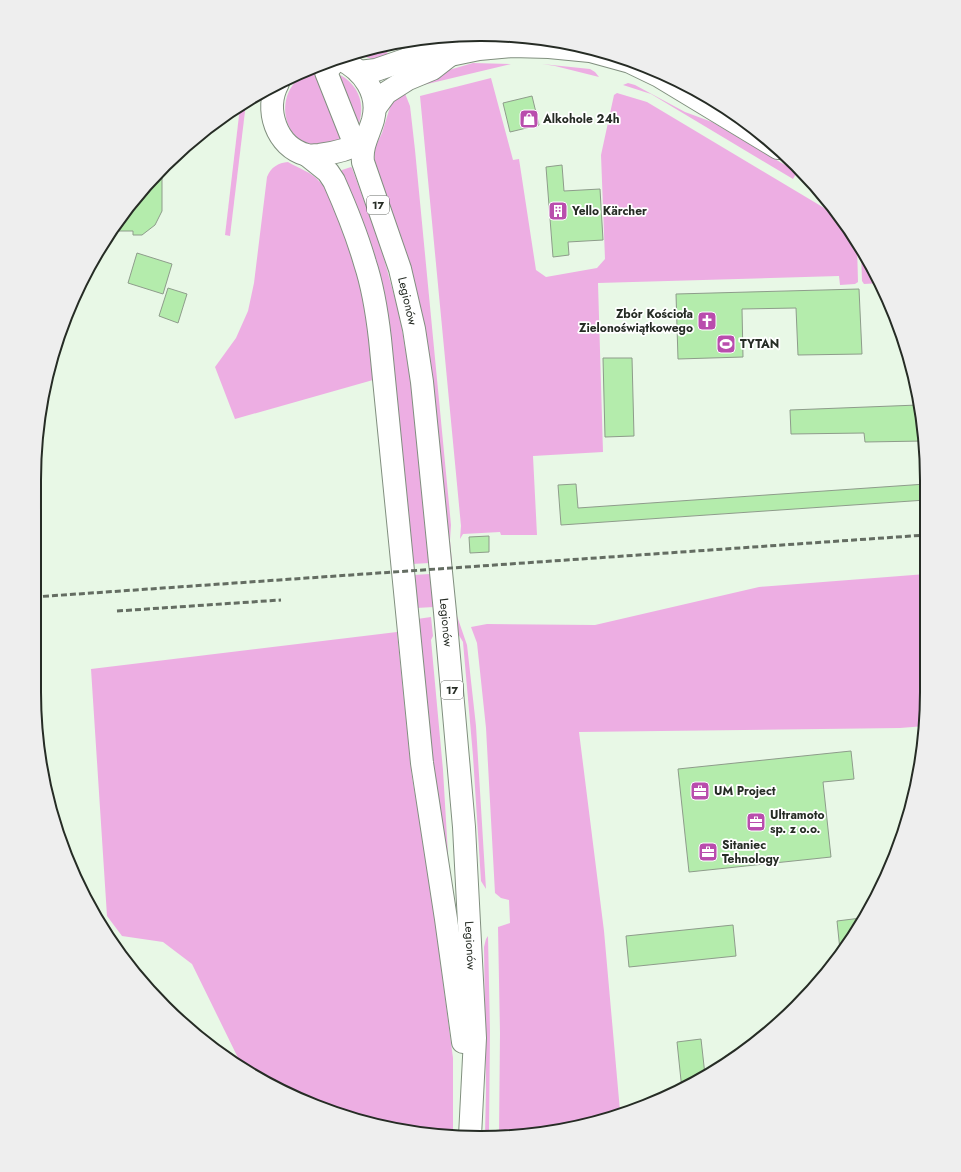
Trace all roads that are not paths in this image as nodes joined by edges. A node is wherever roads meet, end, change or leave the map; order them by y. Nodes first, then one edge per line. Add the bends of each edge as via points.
1 (446, 46) edge
2 (558, 48) edge
3 (346, 62) edge
4 (329, 68) edge
5 (359, 72) junction
6 (274, 92) edge
7 (694, 97) edge
8 (375, 108) junction
9 (730, 118) edge
10 (365, 141) junction
11 (308, 156) junction
12 (470, 1113) junction
13 (470, 1131) edge

1 - 2 main road via 466,51 495,47
1 - 5 main road via 376,70
1 - 8 main road via 432,68 386,93
3 - 5 main road, 17
4 - 10 main road via 326,72 351,135
5 - 8 main road, 17 via 371,89
6 - 11 main road, 17 via 271,111 273,123 286,142
7 - 9 main road
8 - 10 main road, 17
10 - 11 main road via 335,153
10 - 12 main road, Legionów / 17 via 362,157 365,170 400,269 414,329 422,382 464,827 475,1038
11 - 12 main road, Legionów / 17 via 328,172 334,181 359,242 375,305 383,361 422,763 446,919
12 - 13 main road, Legionów / 17

